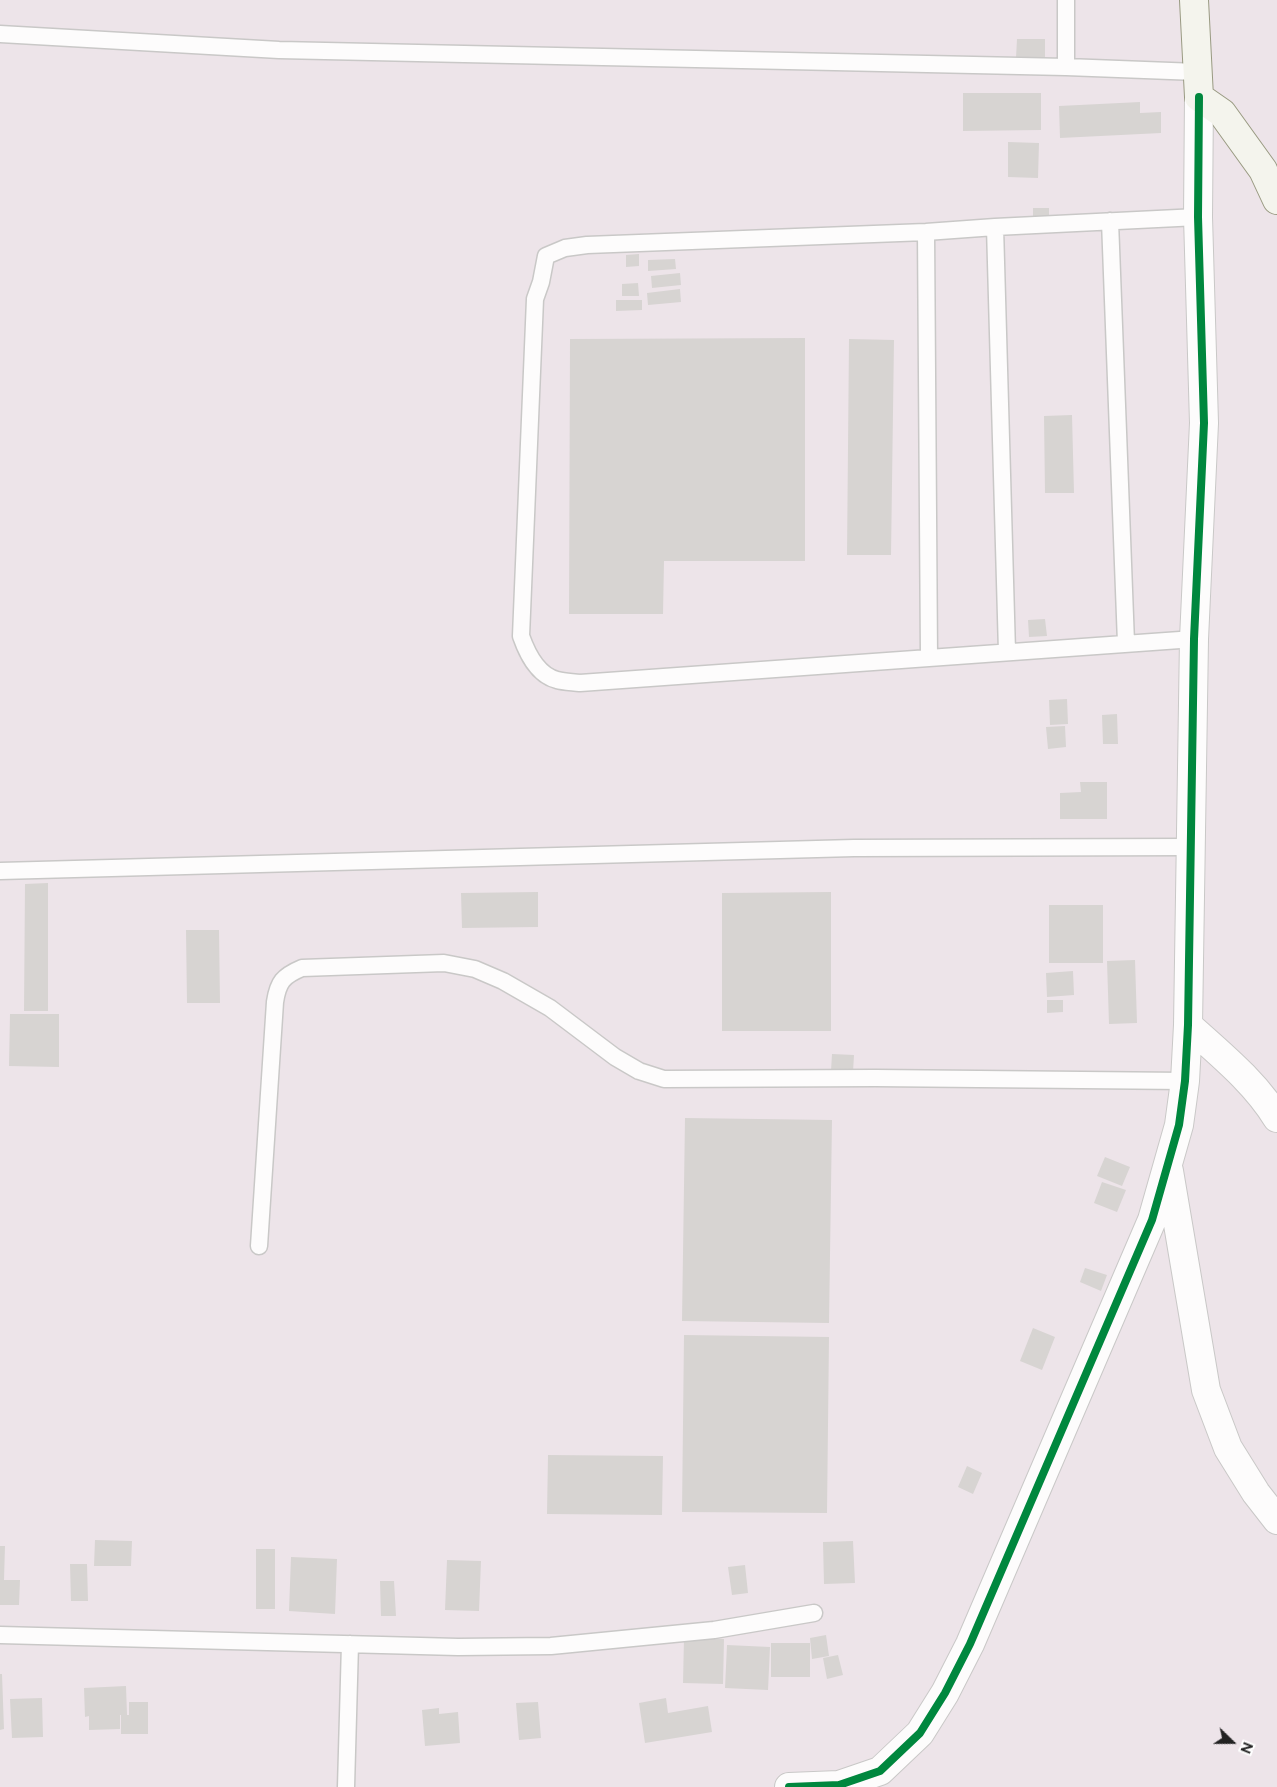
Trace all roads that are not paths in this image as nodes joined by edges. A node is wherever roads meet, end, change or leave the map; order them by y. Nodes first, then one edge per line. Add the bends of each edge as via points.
1 (1066, 0) edge
2 (1194, 0) edge
3 (0, 34) edge
4 (1066, 67) junction
5 (1198, 84) junction
6 (1277, 196) edge
7 (1198, 217) junction
8 (1110, 221) junction
9 (995, 226) junction
10 (926, 232) junction
11 (1194, 638) junction
12 (1126, 643) junction
13 (1007, 652) junction
14 (929, 658) junction
15 (1191, 847) junction
16 (0, 871) edge
17 (1188, 1025) junction
18 (1185, 1081) junction
19 (1277, 1118) edge
20 (1168, 1167) junction
21 (259, 1246) dead end
22 (1277, 1520) edge
23 (814, 1613) dead end
24 (0, 1635) edge
25 (350, 1644) junction
26 (346, 1787) edge
27 (790, 1787) edge

1 - 4 lane
2 - 5 main road
3 - 4 lane via 279,50
4 - 5 lane
5 - 6 main road via 1263,170
5 - 7 street
7 - 8 lane
7 - 11 street via 1204,423
8 - 9 lane
8 - 12 lane
9 - 10 lane
9 - 13 lane
10 - 14 lane
10 - 14 lane via 587,245 565,248 546,256 535,299 521,636 527,653 538,668 555,679 580,683
11 - 12 lane
11 - 15 street
12 - 13 lane
13 - 14 lane
15 - 16 lane via 854,848
15 - 17 street
17 - 18 street
17 - 19 street via 1238,1070 1266,1100
18 - 20 street via 1179,1125
18 - 21 lane via 664,1079 639,1071 550,1008 504,981 475,969 444,963 302,968 289,973 277,986 274,1002
20 - 22 street via 1206,1390 1228,1448
20 - 27 street via 1152,1220 970,1644 945,1693 920,1733 880,1771 839,1785
23 - 25 lane via 714,1630 551,1646
24 - 25 lane
25 - 26 lane

